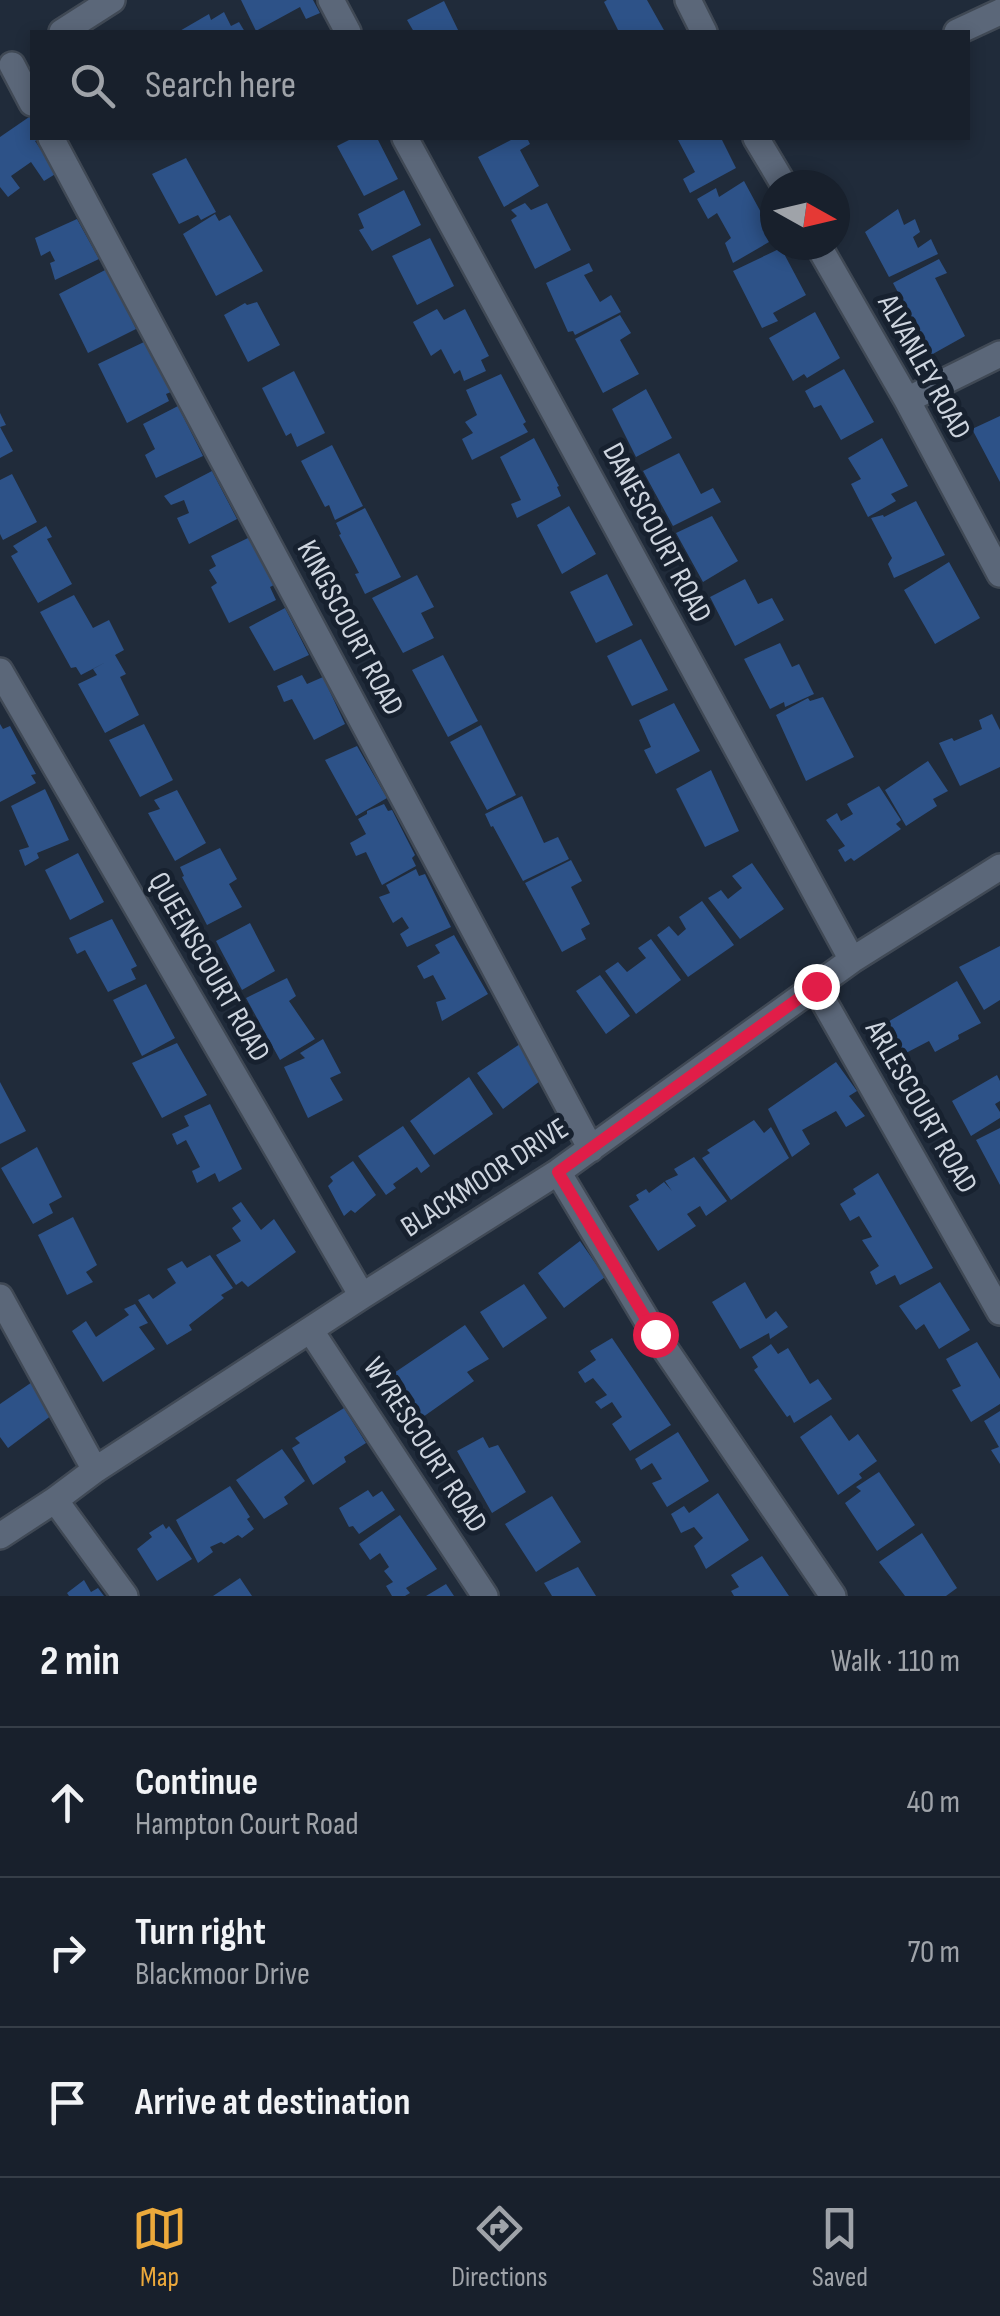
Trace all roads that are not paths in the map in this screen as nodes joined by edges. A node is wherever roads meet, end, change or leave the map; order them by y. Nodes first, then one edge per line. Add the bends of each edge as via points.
1 (112, 0) edge
2 (331, 0) edge
3 (688, 0) edge
4 (1000, 12) edge
5 (65, 30) edge
6 (347, 30) edge
7 (703, 30) edge
8 (960, 30) edge
9 (15, 63) edge
10 (30, 97) edge
11 (52, 140) edge
12 (406, 140) edge
13 (757, 140) edge
14 (775, 170) edge
15 (827, 260) edge
16 (1000, 354) edge
17 (907, 400) junction
18 (1000, 574) edge
19 (0, 671) edge
20 (1000, 867) edge
21 (852, 960) junction
22 (816, 986) junction
23 (591, 1149) junction
24 (558, 1172) junction
25 (362, 1296) junction
26 (0, 1297) edge
27 (1000, 1312) edge
28 (310, 1330) junction
29 (95, 1470) junction
30 (55, 1500) junction
31 (0, 1536) edge
32 (125, 1596) edge
33 (486, 1596) edge
34 (833, 1596) edge

1 - 5 street
2 - 6 street
3 - 7 street
4 - 8 street
9 - 10 street
11 - 23 street, KINGSCOURT ROAD
12 - 21 street, DANESCOURT ROAD
13 - 14 street
15 - 17 street, ALVANLEY ROAD
16 - 17 street
17 - 18 street, ALVANLEY ROAD
19 - 25 street, QUEENSCOURT ROAD
20 - 21 street, BLACKMOOR DRIVE
21 - 22 street, BLACKMOOR DRIVE
22 - 23 street, BLACKMOOR DRIVE
22 - 27 street, ARLESCOURT ROAD
23 - 24 street, BLACKMOOR DRIVE
24 - 25 street, BLACKMOOR DRIVE
24 - 34 street via 655,1334
25 - 28 street, BLACKMOOR DRIVE
26 - 29 street
28 - 29 street, BLACKMOOR DRIVE
28 - 33 street, WYRESCOURT ROAD
29 - 30 street, BLACKMOOR DRIVE
30 - 31 street, BLACKMOOR DRIVE
30 - 32 street

